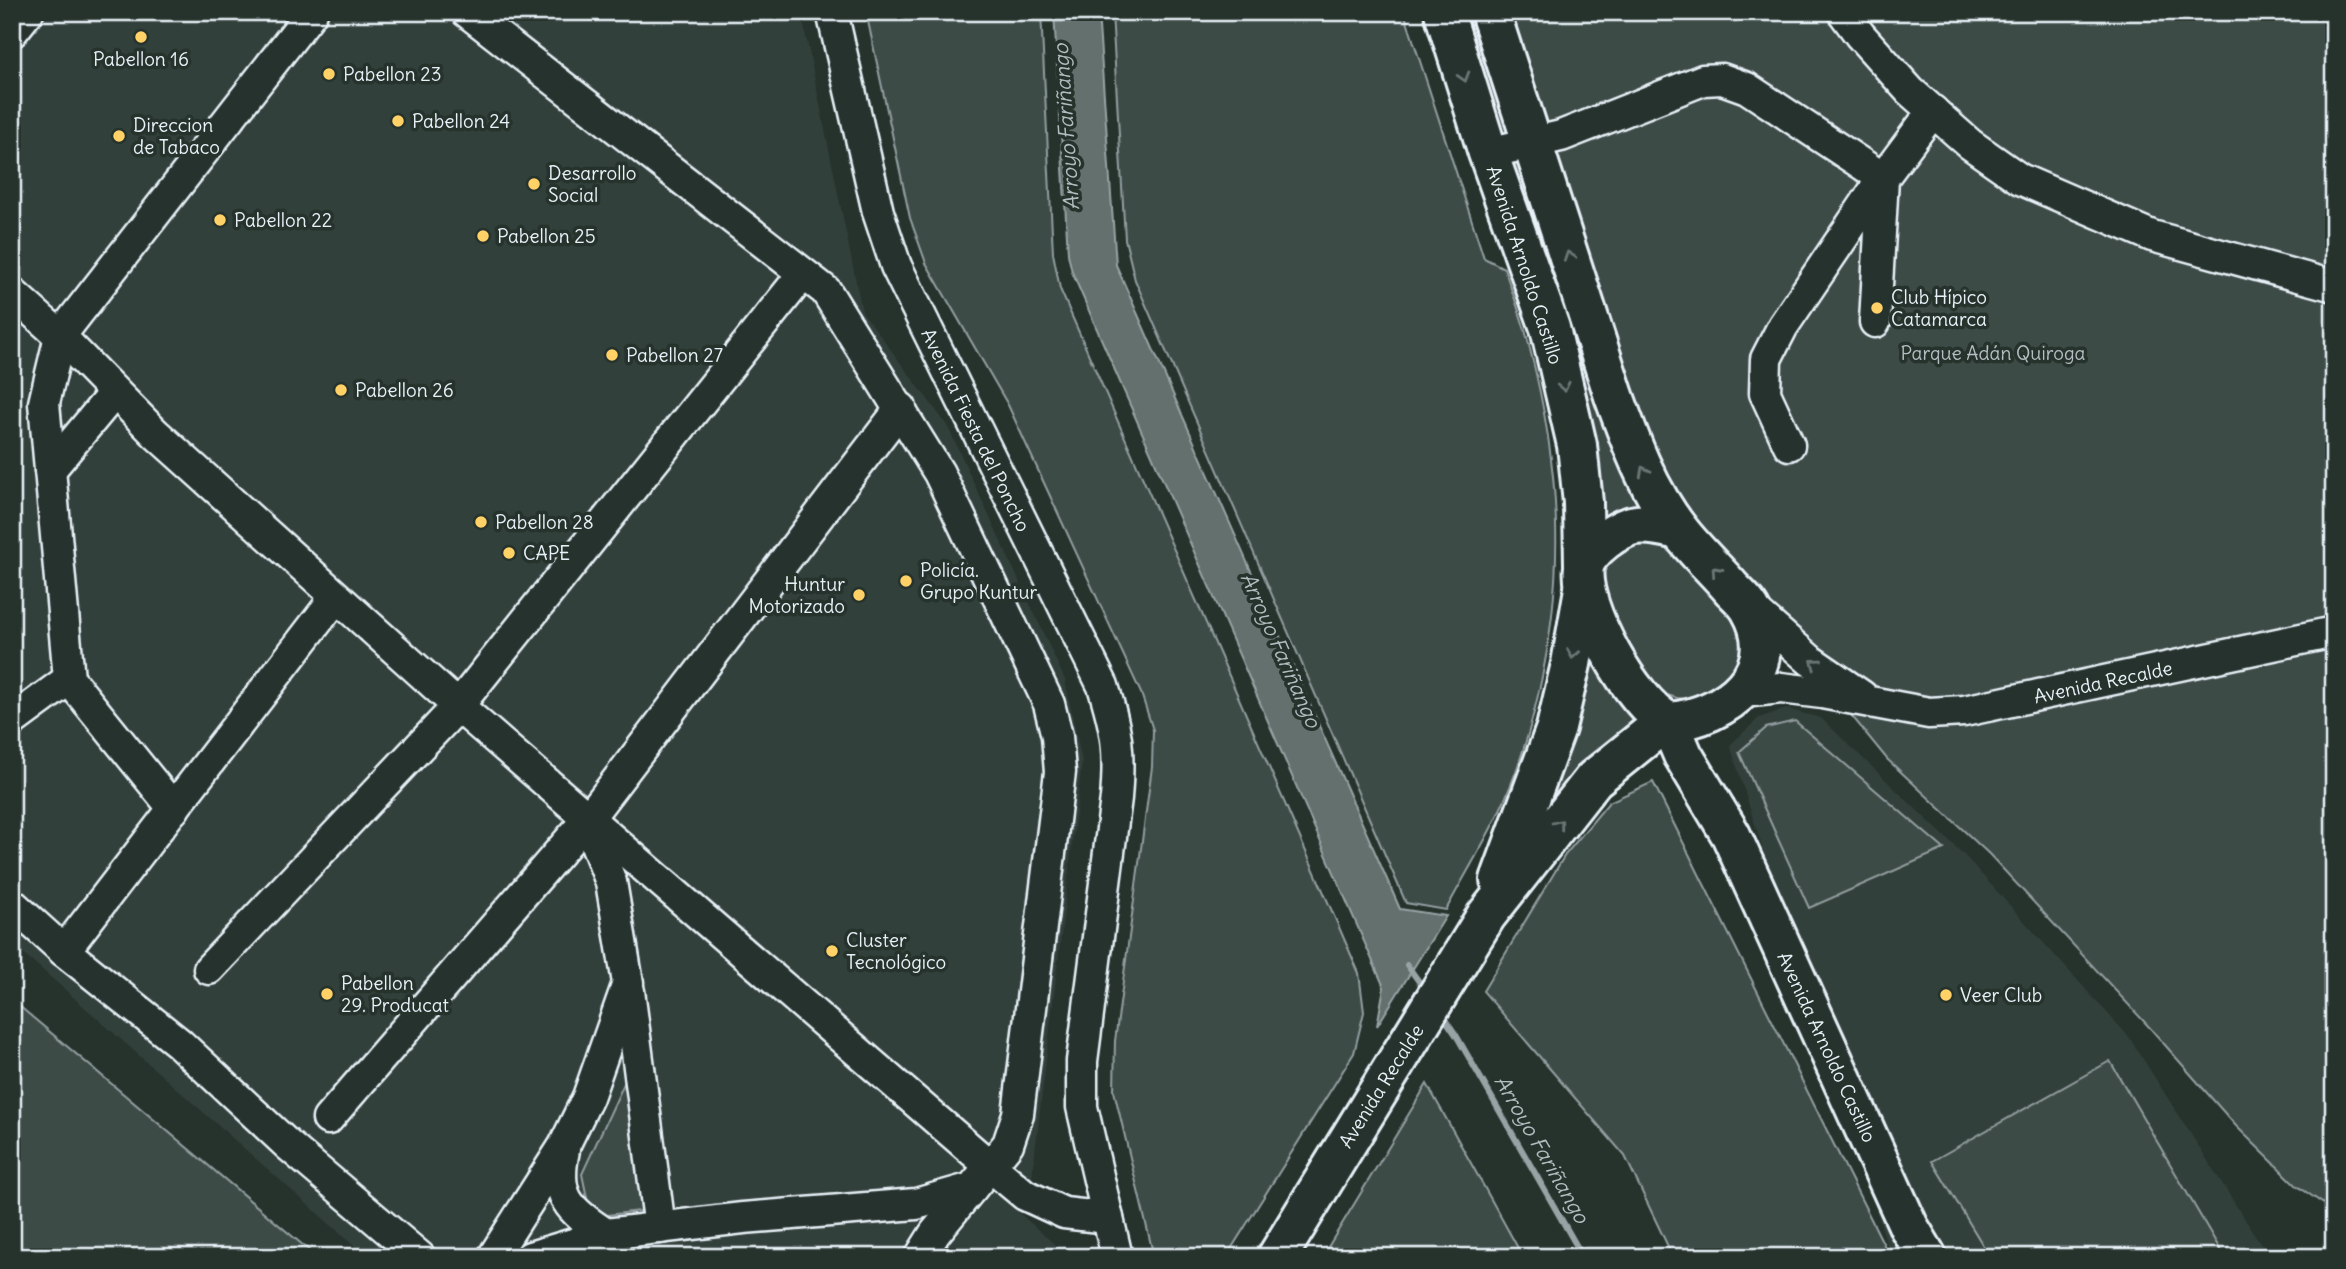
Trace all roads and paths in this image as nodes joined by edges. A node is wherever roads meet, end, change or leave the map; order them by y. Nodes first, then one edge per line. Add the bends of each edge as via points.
1 (28, 12) edge
2 (312, 12) edge
3 (467, 12) edge
4 (832, 12) edge
5 (1444, 12) edge
6 (1490, 12) edge
7 (1843, 12) edge
8 (12, 32) edge
9 (1933, 111) junction
10 (1532, 141) junction
11 (1488, 153) junction
12 (1883, 178) junction
13 (803, 274) junction
14 (2334, 286) edge
15 (12, 293) edge
16 (1875, 323) dead end
17 (60, 336) junction
18 (114, 393) junction
19 (901, 408) junction
20 (1788, 445) dead end
21 (50, 470) junction
22 (1679, 530) junction
23 (1584, 576) junction
24 (336, 597) junction
25 (1749, 607) junction
26 (2334, 632) edge
27 (69, 679) junction
28 (1732, 700) junction
29 (1870, 702) junction
30 (458, 706) junction
31 (12, 721) edge
32 (1667, 722) junction
33 (174, 809) junction
34 (587, 820) junction
35 (1731, 835) junction
36 (12, 904) edge
37 (1486, 916) junction
38 (64, 951) junction
39 (209, 969) dead end
40 (628, 983) junction
41 (328, 1119) dead end
42 (564, 1146) junction
43 (981, 1177) junction
44 (1108, 1218) junction
45 (660, 1227) junction
46 (606, 1234) junction
47 (420, 1257) edge
48 (493, 1257) edge
49 (530, 1257) edge
50 (920, 1257) edge
51 (1117, 1257) edge
52 (1277, 1257) edge
53 (1927, 1257) edge

1 - 8 street
2 - 17 street
3 - 13 street
4 - 44 street, Avenida Fiesta del Poncho via 878,212 897,266 1103,686 1115,726 1119,760 1116,798 1082,1061 1082,1107
5 -> 11 main road, Avenida Arnoldo Castillo
6 - 10 main road
7 - 9 street via 1910,91
9 - 12 street
9 - 14 street via 1970,145 2020,179 2081,206 2152,236
10 - 11 street
10 - 12 street via 1561,135 1703,80 1722,79 1747,88
22 -> 10 main road via 1636,457
11 -> 23 main road, Avenida Arnoldo Castillo via 1550,328 1574,432 1583,503
12 - 16 street
12 - 20 street via 1783,326 1766,359 1765,393
13 - 19 street via 826,291
13 - 30 street
15 - 17 street
17 - 18 street
17 - 21 street via 44,403
18 - 21 street
18 - 24 street
19 - 34 street
19 - 43 street via 939,473 1049,704 1057,736 1060,772 1017,1114 1008,1144
21 - 27 street
22 - 23 main road via 1635,525 1615,533 1598,545
25 -> 22 main road
23 - 32 main road via 1601,632 1624,676 1646,706
23 -> 37 main road, Avenida Recalde via 1556,728
24 - 30 street
24 - 33 street
25 - 28 main road via 1760,637 1759,656 1754,673
29 -> 25 street, Avenida Recalde via 1811,661
26 - 29 street, Avenida Recalde via 1964,711 1929,713
27 - 31 street
27 - 33 street
28 - 29 street, Avenida Recalde via 1781,688
28 - 32 main road via 1696,718
28 - 35 main road, Avenida Arnoldo Castillo via 1711,746
30 - 34 street
30 - 39 street
32 - 35 main road, Avenida Arnoldo Castillo
37 -> 32 main road, Avenida Recalde via 1594,779
33 - 38 street
34 - 40 street via 611,882
34 - 41 street
34 - 43 street
35 - 53 main road, Avenida Arnoldo Castillo via 1909,1227
36 - 38 street
37 - 52 main road, Avenida Recalde
38 - 47 street via 178,1043 288,1145
40 - 42 street via 588,1097
40 - 45 street
42 - 46 street via 559,1172 565,1197 578,1216
42 - 48 street
43 - 44 street via 1064,1213
43 - 45 street via 916,1204
43 - 50 street
44 - 51 street, Avenida Fiesta del Poncho
45 - 46 street
46 - 49 street

